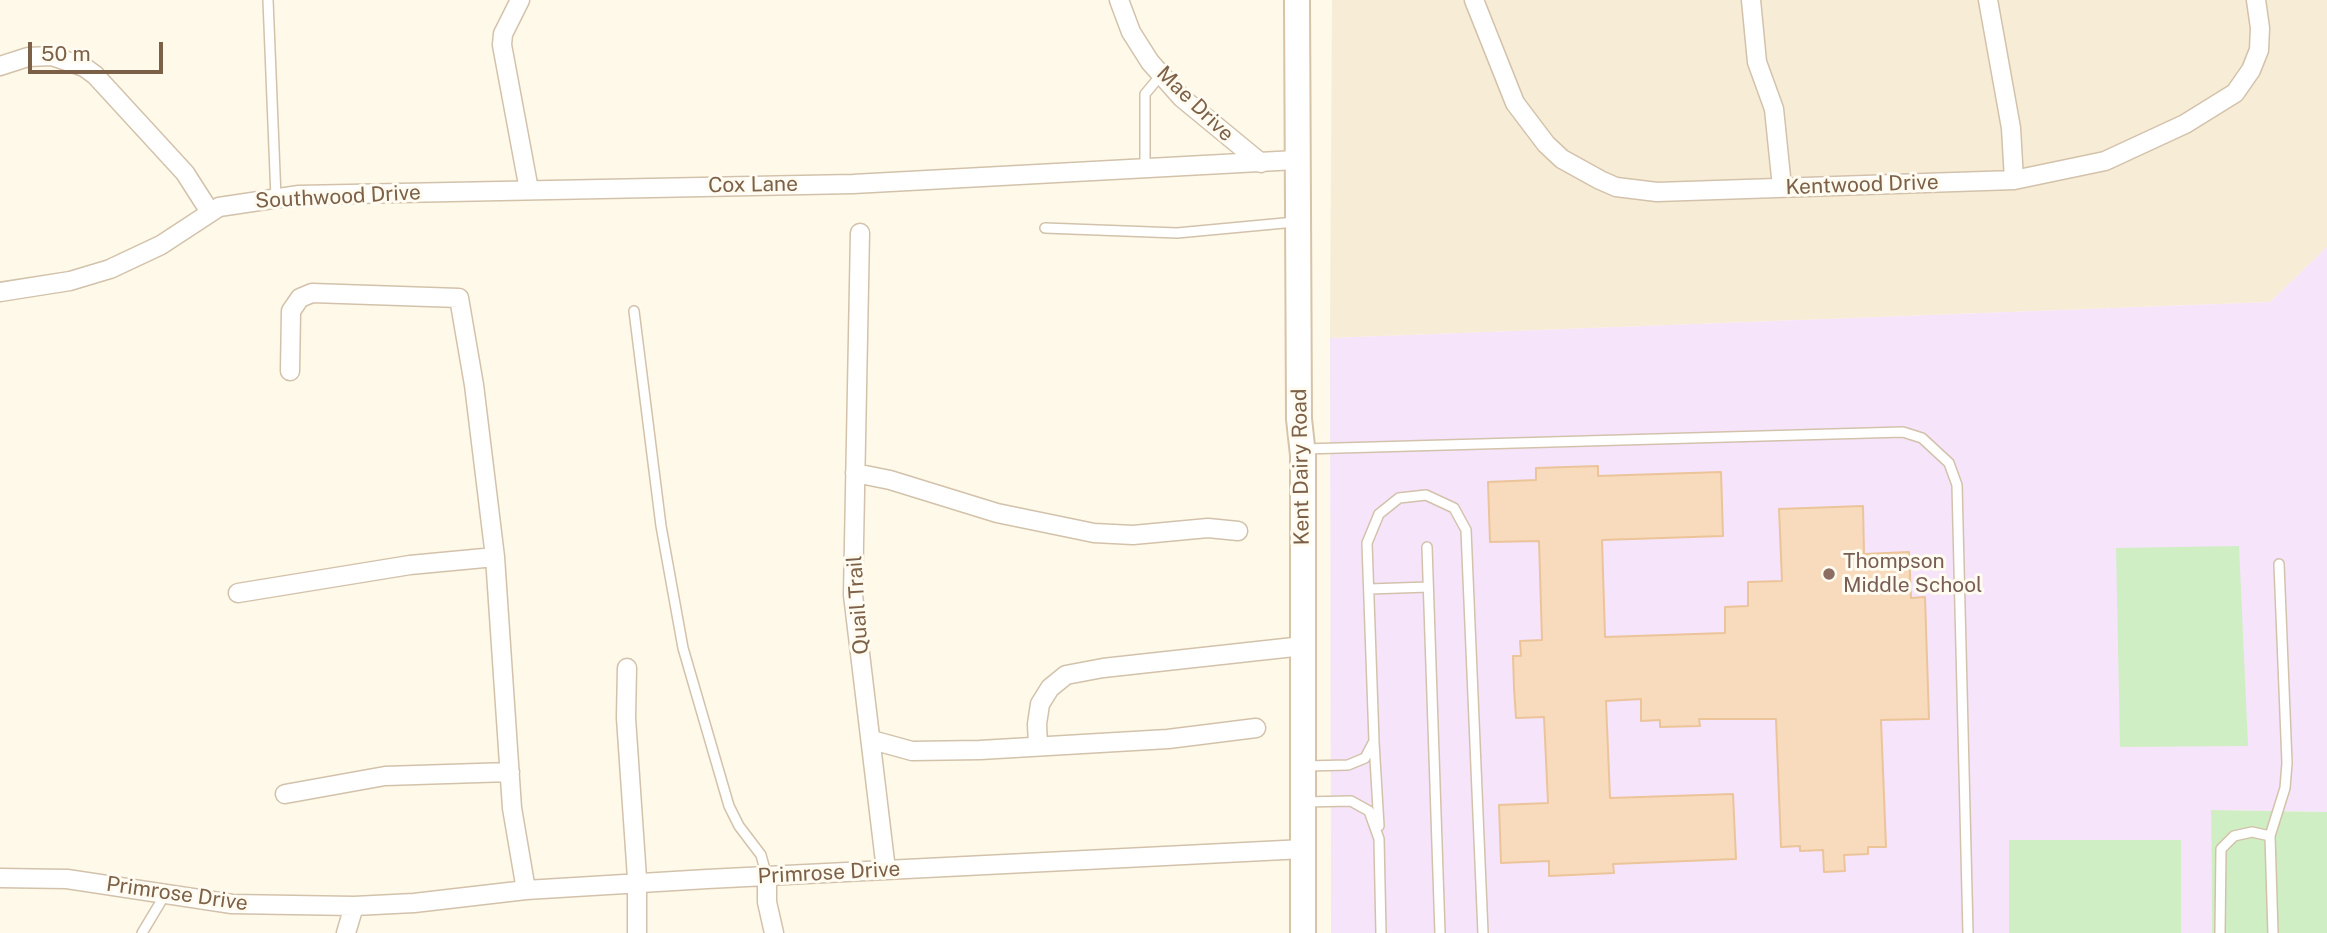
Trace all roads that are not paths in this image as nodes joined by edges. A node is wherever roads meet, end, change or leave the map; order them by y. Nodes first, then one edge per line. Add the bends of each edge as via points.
1 (268, 0) edge
2 (520, 0) edge
3 (1119, 0) edge
4 (1297, 0) edge
5 (1474, 0) edge
6 (1751, 0) edge
7 (1988, 0) edge
8 (2256, 0) edge
9 (0, 66) edge
10 (1161, 75) junction
11 (1296, 160) junction
12 (1261, 163) junction
13 (1145, 169) junction
14 (2014, 180) junction
15 (1782, 187) junction
16 (529, 190) junction
17 (276, 198) junction
18 (210, 212) junction
19 (1297, 222) junction
20 (1045, 228) dead end
21 (860, 233) dead end
22 (0, 292) edge
23 (634, 311) dead end
24 (290, 371) dead end
25 (1303, 449) junction
26 (855, 473) junction
27 (1238, 531) dead end
28 (1427, 547) dead end
29 (495, 557) junction
30 (2279, 564) dead end
31 (1428, 587) junction
32 (1369, 589) junction
33 (238, 593) dead end
34 (1303, 646) junction
35 (627, 668) dead end
36 (1256, 728) dead end
37 (872, 740) junction
38 (1374, 741) junction
39 (1038, 746) junction
40 (1301, 766) junction
41 (510, 772) junction
42 (285, 794) dead end
43 (1302, 802) junction
44 (2270, 836) junction
45 (1379, 839) junction
46 (1304, 849) junction
47 (886, 870) junction
48 (767, 877) junction
49 (0, 878) edge
50 (634, 883) junction
51 (526, 890) junction
52 (166, 893) junction
53 (354, 906) junction
54 (142, 933) edge
55 (346, 933) edge
56 (637, 933) edge
57 (774, 933) edge
58 (1303, 933) edge
59 (1381, 933) edge
60 (1440, 933) edge
61 (1483, 933) edge
62 (1968, 933) edge
63 (2220, 933) edge
64 (2273, 933) edge

1 - 17 lane
2 - 16 street via 502,45
3 - 10 street, Mae Drive via 1131,32
4 - 11 street, Kent Dairy Road
5 - 15 street, Kentwood Drive via 1515,103 1546,144 1582,171 1616,187 1657,192
6 - 15 street via 1757,62 1774,109
7 - 14 street via 2011,128
8 - 14 street, Kentwood Drive via 2259,50 2235,93 2185,124 2105,161
9 - 18 street via 52,55 84,67 152,134
10 - 12 street, Mae Drive
10 - 13 lane via 1145,94
11 - 12 street
11 - 19 street, Kent Dairy Road
12 - 13 street, Cox Lane
13 - 16 street, Cox Lane via 853,184
14 - 15 street, Kentwood Drive
16 - 17 street, Southwood Drive
17 - 18 street, Southwood Drive
18 - 22 street, Southwood Drive via 161,245 110,268 70,281
19 - 20 lane via 1177,233
19 - 25 street, Kent Dairy Road
21 - 26 street, Quail Trail
23 - 48 lane via 661,526 683,648 729,806 761,855
24 - 29 street via 291,312 300,298 312,293 459,298
25 - 34 street, Kent Dairy Road
25 - 62 lane via 1903,432 1922,438 1948,463 1957,485
26 - 27 street via 998,513 1094,533
26 - 37 street, Quail Trail via 853,595
28 - 31 lane
29 - 33 street via 410,565
29 - 41 street
30 - 44 lane via 2287,763 2285,789
31 - 32 lane
31 - 60 lane
32 - 38 lane
32 - 61 lane via 1367,543 1379,514 1399,498 1426,495 1454,508 1466,530
34 - 39 street via 1066,676 1050,688 1040,704
34 - 40 street, Kent Dairy Road
35 - 50 street
36 - 39 street via 1168,739
37 - 39 street via 912,751
37 - 47 street, Quail Trail
38 - 40 lane via 1364,758 1348,765
38 - 45 lane
40 - 43 street, Kent Dairy Road
41 - 42 street via 385,776
41 - 51 street
43 - 45 lane via 1351,801 1369,811
43 - 46 street, Kent Dairy Road
44 - 63 lane via 2252,832 2234,836 2221,849
44 - 64 lane
45 - 59 lane
46 - 47 street, Primrose Drive
46 - 58 street, Kent Dairy Road
47 - 48 street, Primrose Drive
48 - 50 street, Primrose Drive
48 - 57 street
49 - 52 street, Primrose Drive via 67,879
50 - 51 street, Primrose Drive
50 - 56 street
51 - 53 street, Primrose Drive
52 - 53 street, Primrose Drive via 242,905
52 - 54 lane
53 - 55 street

